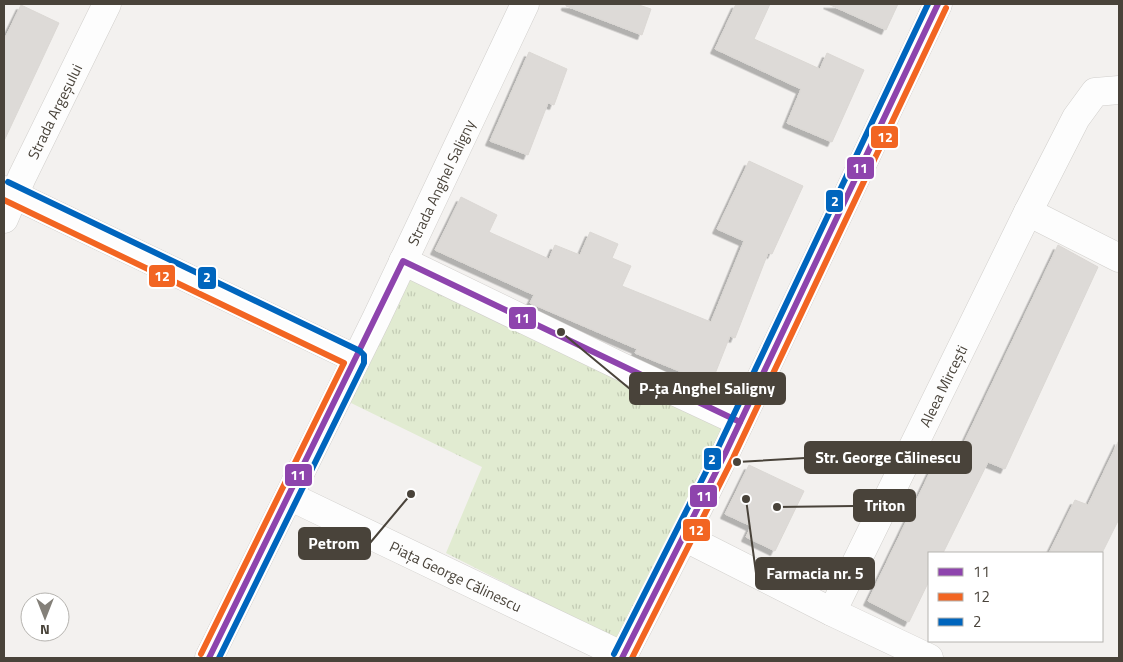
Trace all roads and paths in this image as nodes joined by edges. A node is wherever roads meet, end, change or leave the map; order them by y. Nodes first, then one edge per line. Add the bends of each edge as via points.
1 (107, 4) edge
2 (525, 4) edge
3 (938, 4) edge
4 (1119, 90) edge
5 (7, 202) edge
6 (1028, 212) junction
7 (1119, 258) edge
8 (404, 261) junction
9 (356, 359) junction
10 (740, 422) junction
11 (290, 496) junction
12 (684, 537) junction
13 (832, 612) junction
14 (622, 657) edge
15 (209, 658) edge
16 (929, 658) edge

1 - 5 street, Strada Argeșului
2 - 8 street, Strada Anghel Saligny
3 - 10 street
4 - 6 street, Aleea Mircești via 1095,92 1076,118
5 - 9 street
6 - 7 street
6 - 13 street, Aleea Mircești
8 - 9 street, Strada Anghel Saligny
8 - 10 street
9 - 11 street, Strada Anghel Saligny
10 - 12 street
11 - 14 street, Piața George Călinescu
11 - 15 street, Strada Anghel Saligny
12 - 13 street
12 - 14 street
13 - 16 street

